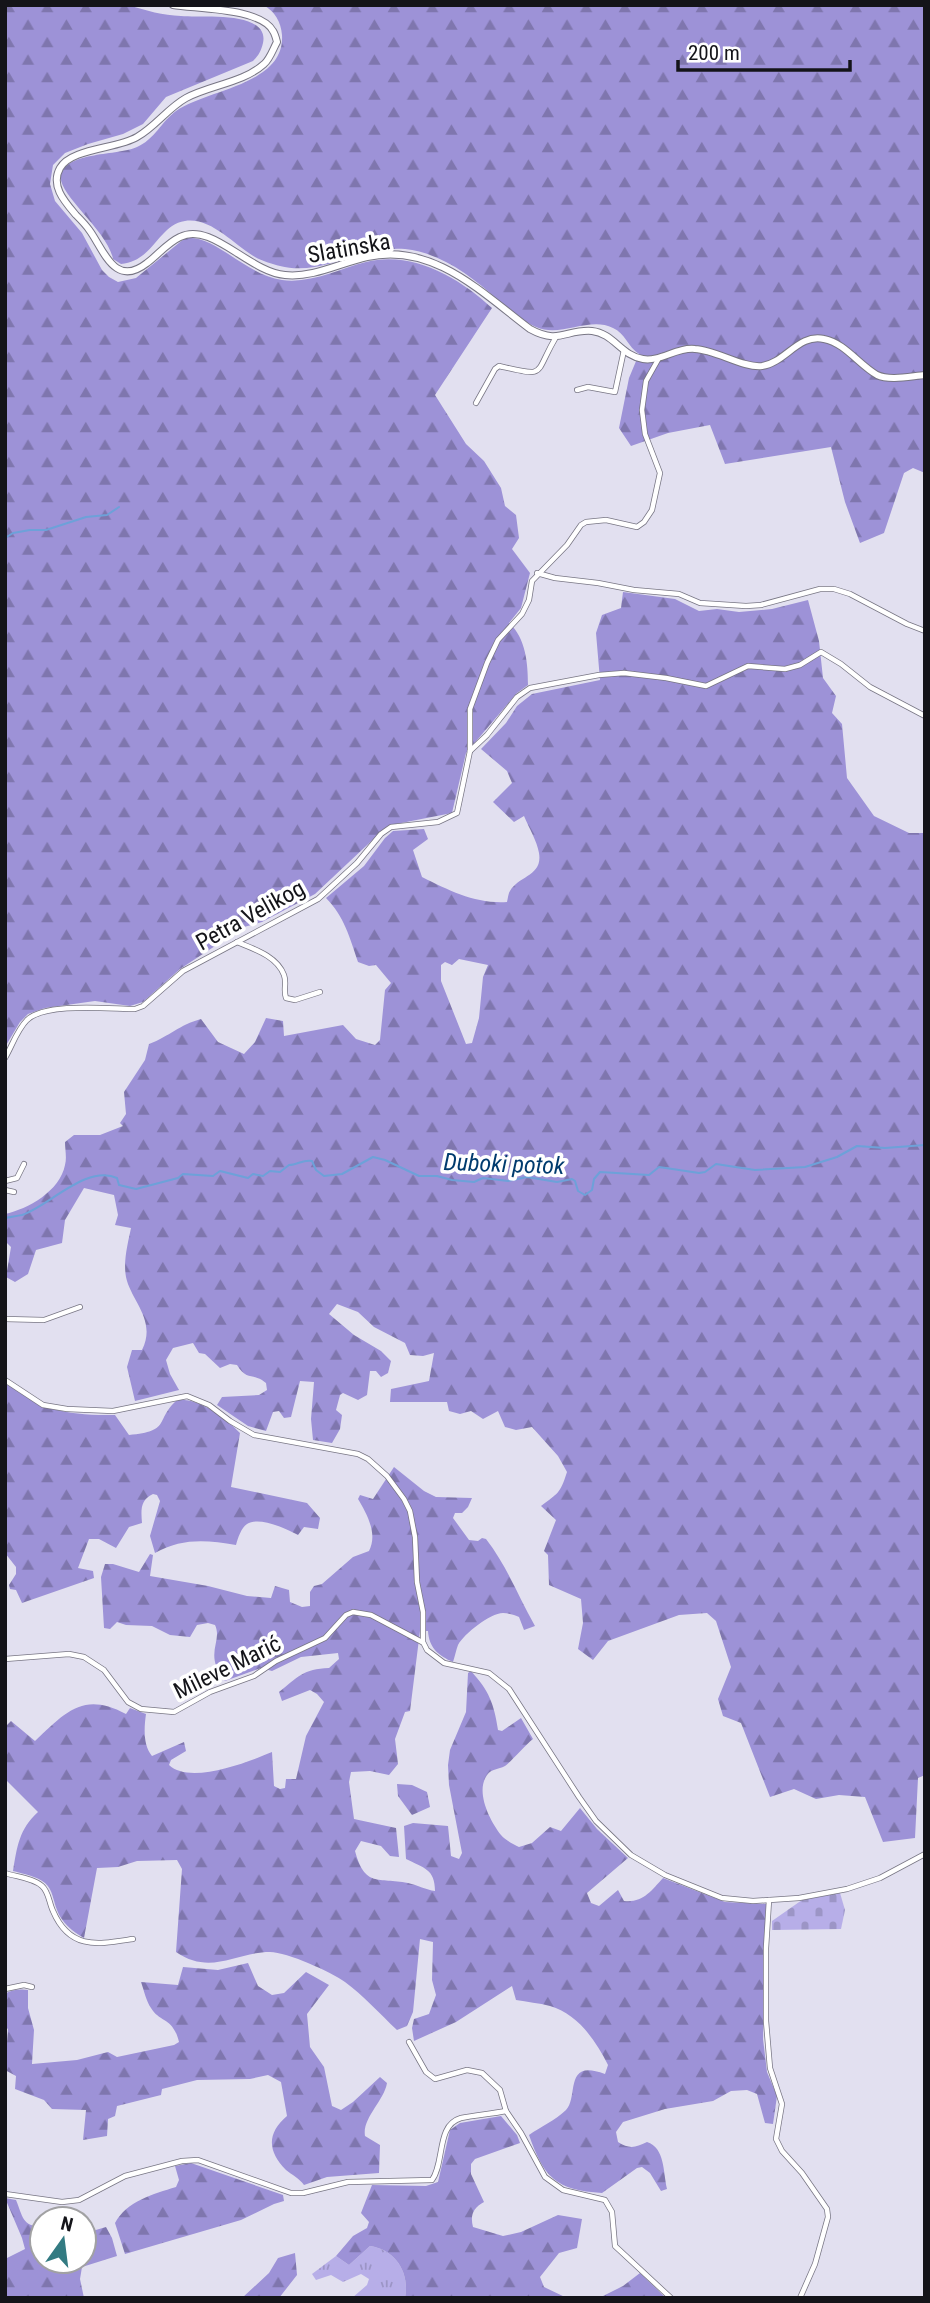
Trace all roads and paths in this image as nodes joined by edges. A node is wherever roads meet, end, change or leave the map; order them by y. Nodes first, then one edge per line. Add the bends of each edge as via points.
1 (173, 5) edge
2 (556, 337) junction
3 (624, 350) junction
4 (659, 357) junction
5 (925, 375) edge
6 (577, 390) dead end
7 (476, 403) dead end
8 (537, 573) junction
9 (925, 631) edge
10 (925, 716) edge
11 (470, 751) junction
12 (236, 942) junction
13 (320, 992) dead end
14 (5, 1058) edge
15 (24, 1164) dead end
16 (5, 1181) edge
17 (5, 1190) edge
18 (14, 1192) dead end
19 (80, 1307) dead end
20 (5, 1319) edge
21 (5, 1380) edge
22 (423, 1642) junction
23 (5, 1659) edge
24 (925, 1854) edge
25 (5, 1873) edge
26 (769, 1900) junction
27 (133, 1939) dead end
28 (32, 1987) dead end
29 (5, 1989) edge
30 (409, 2042) dead end
31 (506, 2111) junction
32 (5, 2194) edge
33 (671, 2298) edge
34 (800, 2298) edge

1 - 2 street, Slatinska via 251,16 273,30 277,41 264,64 247,75 186,98 136,138 75,157 59,169 61,196 112,265 122,270 141,268 191,233 209,236 259,268 284,275 317,272 367,257 405,255 451,271 530,329
2 - 3 street via 593,331 608,336
2 - 7 street via 541,368 520,372 499,366
3 - 4 street via 642,359
3 - 6 street via 615,392 587,387
4 - 5 street via 694,349 759,366 771,364 808,339 823,338 878,375
4 - 8 street, Petra Velikog via 646,381 642,411 645,434 660,473 649,515 637,527 606,520 586,522
8 - 9 street via 679,594 700,603 746,606 834,589
8 - 11 street, Petra Velikog via 522,614 498,640 487,663 470,709
10 - 11 street via 870,687 821,652 785,669 748,666 706,686 624,673 530,688
11 - 12 street, Petra Velikog via 457,813 438,822 391,827 318,899
12 - 13 street via 278,964 286,998 295,1000
12 - 14 street, Petra Velikog via 183,971 135,1009 83,1006 30,1018
15 - 16 street via 17,1178
17 - 18 street
19 - 20 street via 44,1320
21 - 22 street via 44,1405 67,1409 113,1411 174,1397 196,1398 254,1435 368,1459 396,1488 412,1518
22 - 23 street, Mileve Marić via 371,1615 353,1612 325,1638 174,1713 141,1709 128,1702 104,1670 84,1657
22 - 26 street via 433,1657 489,1673 509,1689 596,1821 631,1855 665,1875 722,1898
24 - 26 street via 847,1889
25 - 27 street via 41,1885 58,1921 81,1941
26 - 34 street via 766,2021 769,2068 782,2104 776,2131 779,2147 802,2173 828,2217
28 - 29 street
30 - 31 street via 435,2079 467,2070 482,2073 500,2090
31 - 32 street via 461,2119 446,2128 432,2180 348,2182 291,2193 198,2160 125,2176 79,2200
31 - 33 street via 545,2178 562,2190 605,2200 612,2212 615,2246

